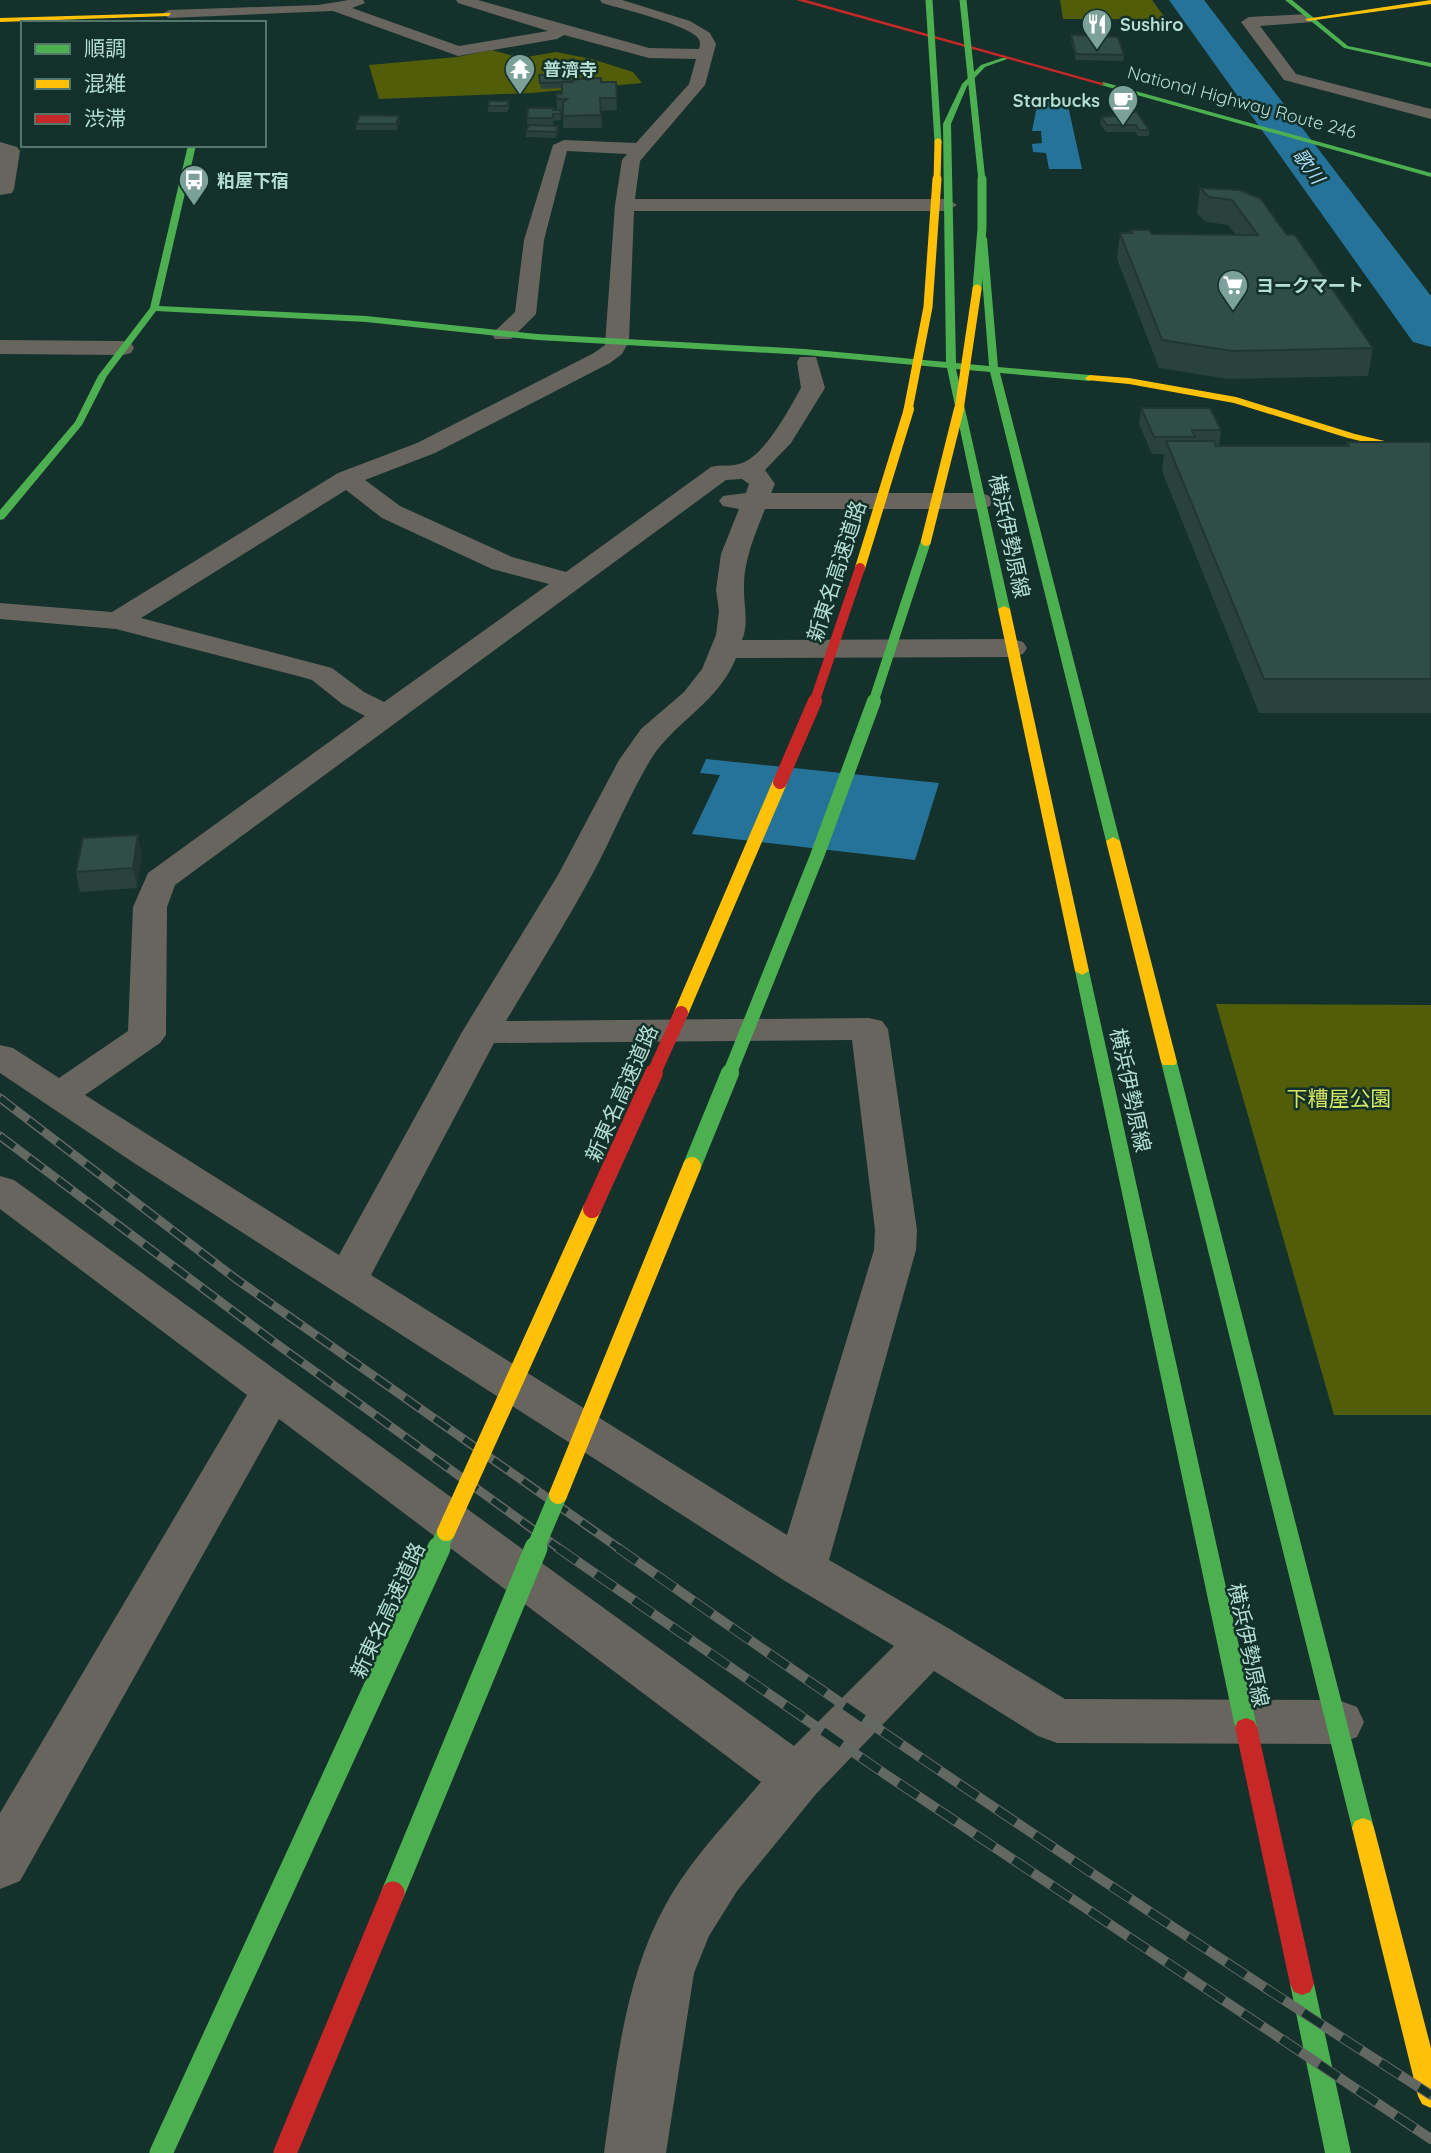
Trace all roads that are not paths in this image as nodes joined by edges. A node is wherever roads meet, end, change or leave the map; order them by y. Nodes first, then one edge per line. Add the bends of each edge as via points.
1 (372, 0) edge
2 (463, 0) edge
3 (607, 0) edge
4 (799, 0) edge
5 (929, 0) edge
6 (963, 0) edge
7 (1288, 0) edge
8 (1431, 2) edge
9 (335, 7) junction
10 (168, 12) edge
11 (1308, 19) junction
12 (0, 20) edge
13 (569, 32) junction
14 (706, 54) junction
15 (1431, 65) edge
16 (1008, 66) junction
17 (992, 88) dead end
18 (1431, 114) edge
19 (0, 147) edge
20 (192, 147) edge
21 (639, 149) junction
22 (1431, 175) edge
23 (0, 189) edge
24 (625, 205) junction
25 (947, 205) junction
26 (154, 308) junction
27 (503, 334) junction
28 (618, 341) junction
29 (0, 347) edge
30 (123, 348) junction
31 (808, 362) dead end
32 (951, 365) junction
33 (995, 369) junction
34 (1431, 455) edge
35 (346, 478) junction
36 (750, 486) junction
37 (981, 501) junction
38 (0, 517) edge
39 (569, 582) junction
40 (0, 611) edge
41 (117, 621) junction
42 (1013, 648) junction
43 (725, 649) junction
44 (387, 716) junction
45 (481, 1032) junction
46 (0, 1056) edge
47 (61, 1094) junction
48 (0, 1189) edge
49 (347, 1280) junction
50 (273, 1390) junction
51 (802, 1568) junction
52 (930, 1642) junction
53 (1244, 1721) junction
54 (1338, 1722) junction
55 (797, 1778) junction
56 (0, 1864) edge
57 (1431, 2096) edge
58 (160, 2153) edge
59 (285, 2153) edge
60 (635, 2153) edge
61 (1338, 2153) edge

1 - 9 street
2 - 13 street
3 - 14 street via 694,28 707,39
4 - 16 main road, National Highway Route 246
5 - 58 main road, 新東名高速道路, bridge via 938,126 936,220 925,331 873,529 815,700 675,1027
6 - 59 main road, bridge via 979,128 983,221 973,336 956,428 926,545 873,706 772,972
7 - 11 main road
8 - 11 main road
9 - 10 street
9 - 13 street via 458,51
10 - 12 main road
11 - 15 main road via 1355,51
11 - 18 street via 1249,22 1290,78
13 - 14 street via 649,52
14 - 21 street via 697,85
16 - 22 main road, National Highway Route 246 via 1033,65
16 - 25 main road, 横浜伊勢原線 via 983,66 964,85 947,124
17 - 33 main road, 横浜伊勢原線 via 975,125
19 - 23 street via 12,151 5,189
20 - 26 main road
21 - 24 street via 631,160
21 - 27 street via 564,145 559,149 531,254 525,314
24 - 25 street
24 - 28 street
25 - 32 main road, 横浜伊勢原線
26 - 27 main road via 353,318
26 - 30 main road
27 - 28 main road
28 - 32 main road
28 - 35 street via 602,358 426,447
29 - 30 street
30 - 38 main road via 79,423
31 - 36 street via 813,388
32 - 33 main road
32 - 37 main road, 横浜伊勢原線
33 - 34 main road via 1199,391
33 - 54 main road, 横浜伊勢原線
35 - 39 street via 391,512 502,563
35 - 41 street
36 - 37 street
36 - 39 street via 720,472
36 - 43 street via 734,554 732,622
37 - 42 main road, 横浜伊勢原線
39 - 44 street
40 - 41 street
41 - 44 street via 321,674
42 - 43 street
42 - 53 main road, 横浜伊勢原線
43 - 45 street via 705,687 645,746
44 - 47 street via 160,880 150,907 147,1035
45 - 49 street
45 - 51 street via 869,1029 895,1250
46 - 47 street
47 - 49 street
48 - 50 street
49 - 51 street
50 - 55 street
50 - 56 street
51 - 52 street
52 - 53 street via 1057,1721
52 - 55 street
53 - 54 street
53 - 61 main road, 横浜伊勢原線
54 - 57 main road, 横浜伊勢原線
55 - 60 street via 717,1874 686,1923 665,1973

